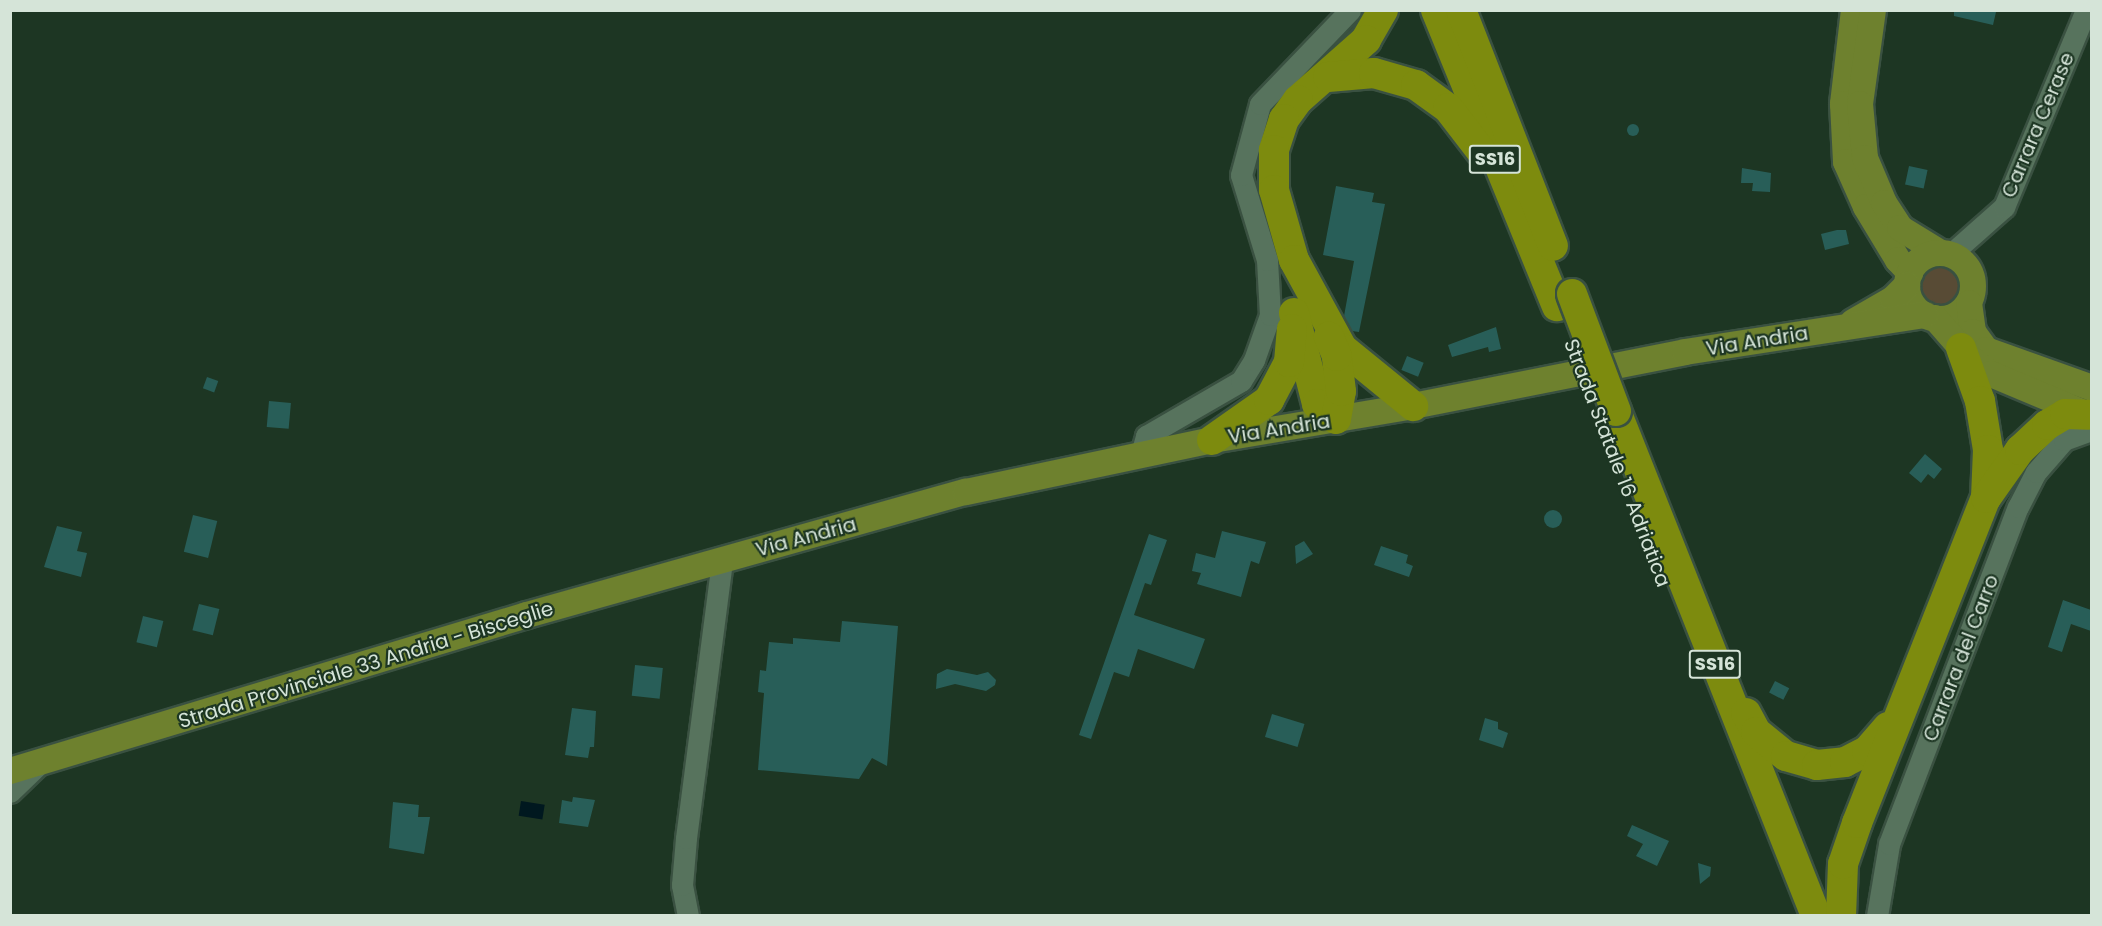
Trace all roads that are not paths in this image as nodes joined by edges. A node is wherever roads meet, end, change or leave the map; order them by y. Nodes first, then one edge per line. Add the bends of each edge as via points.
1 (1350, 10) edge
2 (1383, 10) edge
3 (1436, 10) edge
4 (1461, 10) edge
5 (1854, 10) edge
6 (1874, 10) edge
7 (2086, 10) edge
8 (1328, 77) junction
9 (1503, 180) junction
10 (1945, 253) junction
11 (1909, 279) junction
12 (1564, 300) junction
13 (1969, 303) junction
14 (1305, 310) junction
15 (1930, 317) junction
16 (1843, 328) junction
17 (1961, 348) junction
18 (1413, 406) junction
19 (2091, 412) edge
20 (1608, 416) junction
21 (1336, 419) junction
22 (1212, 440) junction
23 (1141, 454) junction
24 (1986, 498) junction
25 (722, 560) junction
26 (1700, 628) junction
27 (1894, 721) junction
28 (39, 764) junction
29 (10, 771) edge
30 (10, 792) edge
31 (688, 915) edge
32 (1797, 915) edge
33 (1816, 915) edge
34 (1841, 915) edge
35 (1877, 915) edge

1 - 23 street via 1260,104 1241,175 1267,260 1270,315 1254,360 1241,381 1146,436
2 - 8 highway via 1366,40
3 - 9 highway, Strada Statale 16 Adriatica / SS16
4 - 12 highway, Strada Statale 16 Adriatica / SS16
5 - 11 main road via 1845,70 1842,138 1846,162 1866,207
6 - 10 main road via 1860,104 1865,158 1884,203 1900,228
7 - 10 street, Carrara Cerase via 2004,207
8 - 9 highway, SS16 via 1374,74 1416,85 1448,108
8 - 14 highway via 1298,100 1284,119 1274,150 1274,190
9 - 12 highway, Strada Statale 16 Adriatica / SS16
10 - 11 main road, Via Andria via 1922,258
10 - 13 main road via 1972,274 1974,284
11 - 15 main road via 1912,303
11 - 16 main road, Via Andria via 1893,299
12 - 20 highway, Strada Statale 16 Adriatica / SS16
13 - 15 main road, Via Andria via 1954,316
13 - 19 main road via 1973,332 1986,350
14 - 18 highway via 1342,348
14 - 21 highway via 1337,356 1341,391
14 - 22 highway via 1288,362 1269,400
15 - 16 main road, Via Andria
15 - 17 main road
16 - 18 main road, Via Andria via 1685,352
17 - 19 main road via 1990,374
17 - 24 highway, SS16 via 1980,401 1988,450
18 - 21 main road, Via Andria
19 - 24 highway, SS16 via 2065,414 2047,425 2020,450
19 - 35 street, Carrara del Carro via 2036,472 2018,507 1889,844
20 - 26 highway, Strada Statale 16 Adriatica / SS16
20 - 32 highway, Strada Statale 16 Adriatica / SS16
21 - 22 main road, Via Andria
22 - 23 main road, Via Andria
23 - 25 main road, Via Andria via 966,492
24 - 27 highway, SS16
25 - 28 main road, Strada Provinciale 33 Andria - Bisceglie
25 - 31 street via 686,838 682,885
26 - 27 highway, SS16 via 1756,732 1786,756 1817,765 1845,762 1867,751
26 - 33 highway, Strada Statale 16 Adriatica / SS16
27 - 34 highway, SS16 via 1843,864
28 - 29 main road, Strada Provinciale 33 Andria - Bisceglie
28 - 30 street

